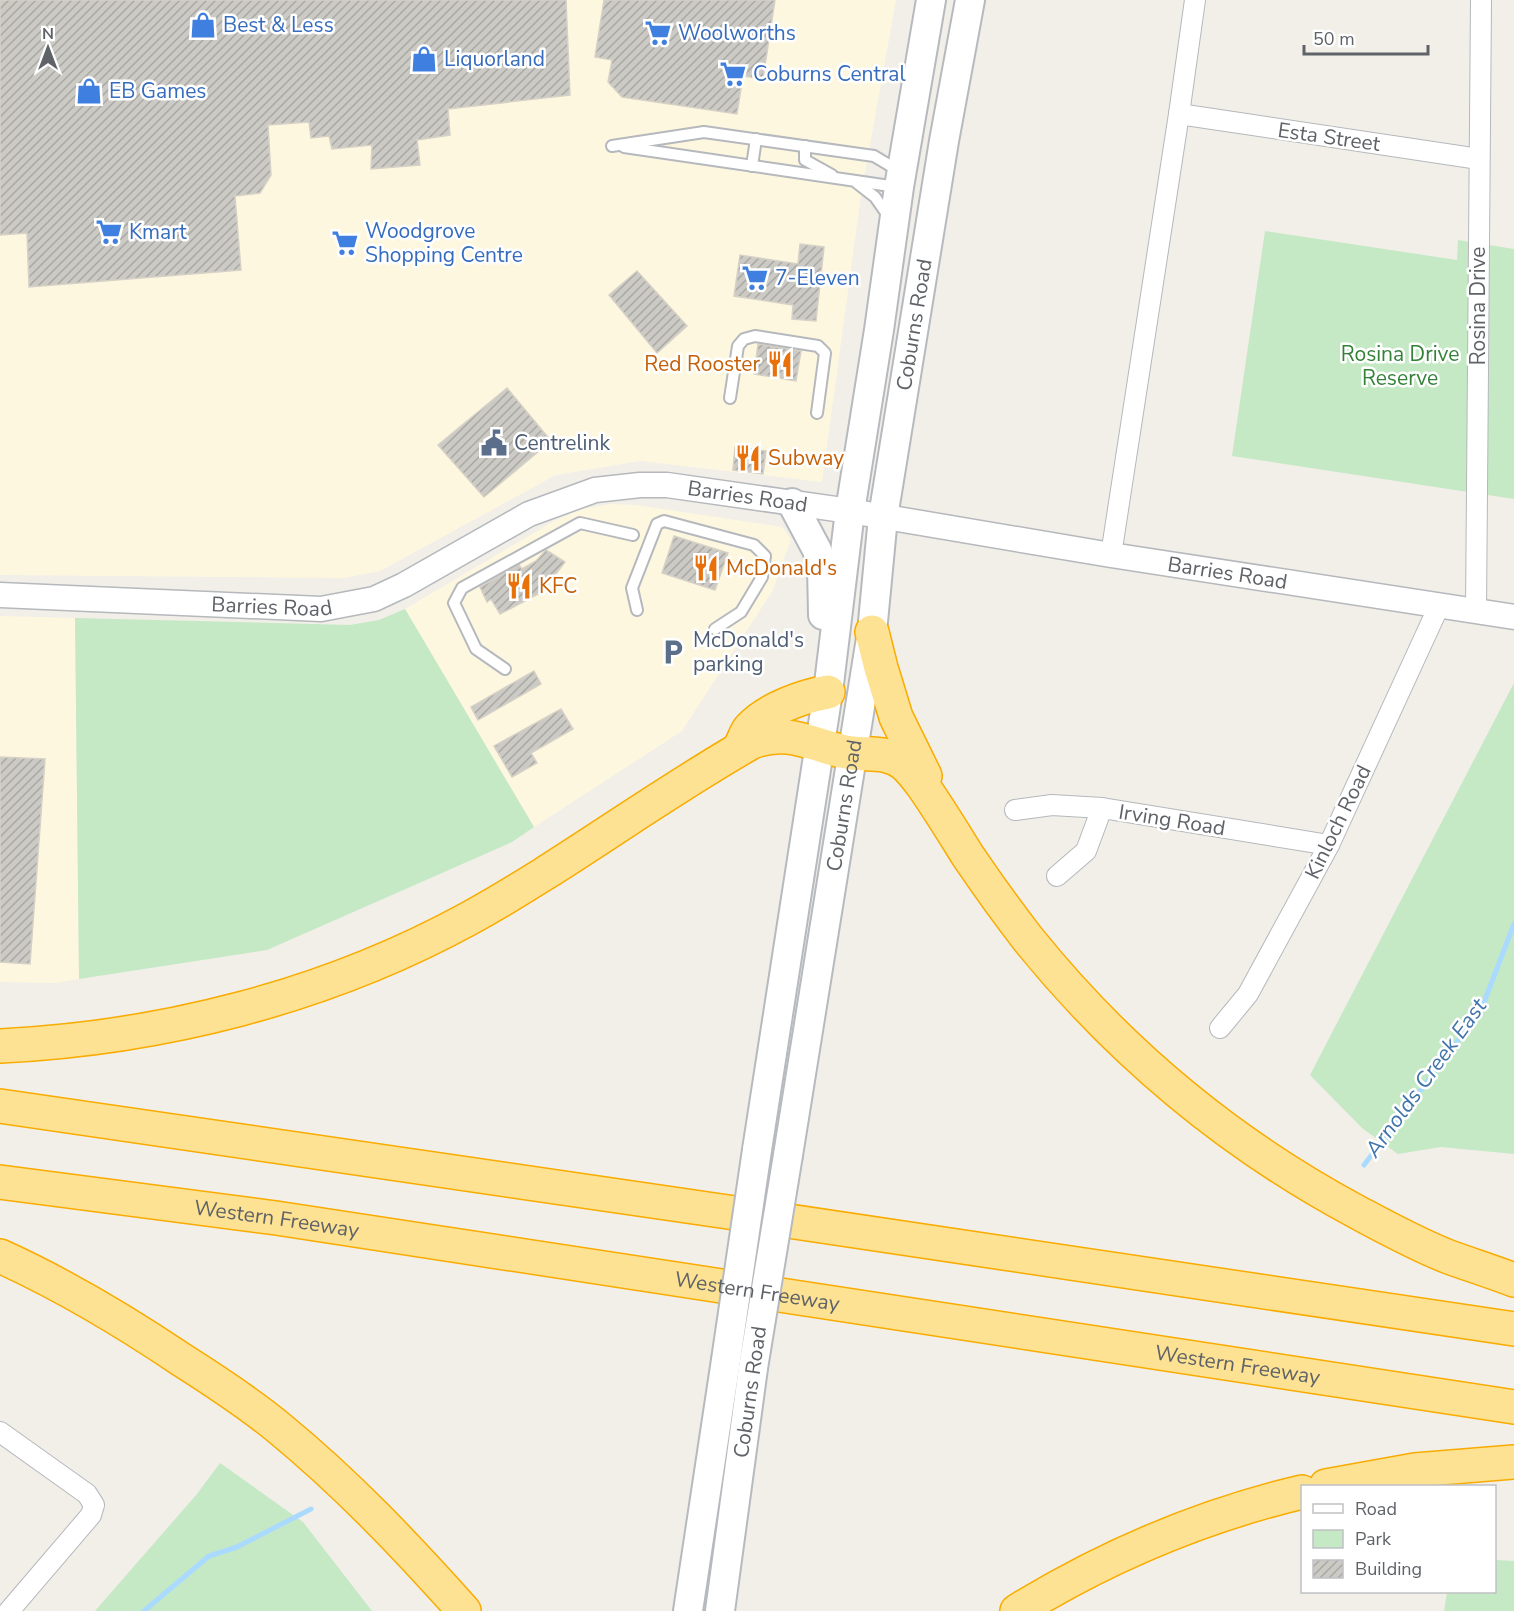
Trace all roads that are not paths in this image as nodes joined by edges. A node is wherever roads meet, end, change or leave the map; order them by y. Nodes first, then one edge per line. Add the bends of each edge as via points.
1 (931, 0) edge
2 (970, 0) edge
3 (1195, 0) edge
4 (1481, 0) edge
5 (916, 24) dead end
6 (917, 72) junction
7 (1179, 114) junction
8 (756, 139) junction
9 (805, 146) junction
10 (1479, 159) junction
11 (752, 166) junction
12 (840, 179) junction
13 (901, 180) junction
14 (855, 182) junction
15 (936, 191) junction
16 (895, 225) junction
17 (730, 398) dead end
18 (817, 413) dead end
19 (792, 504) junction
20 (850, 511) junction
21 (883, 517) junction
22 (633, 535) dead end
23 (1111, 555) junction
24 (0, 595) edge
25 (1439, 606) junction
26 (637, 610) dead end
27 (1476, 612) junction
28 (1514, 617) edge
29 (715, 629) dead end
30 (873, 632) junction
31 (835, 644) junction
32 (506, 669) dead end
33 (828, 692) junction
34 (820, 744) junction
35 (739, 750) junction
36 (852, 753) junction
37 (1102, 808) junction
38 (1015, 810) dead end
39 (942, 812) junction
40 (1329, 845) junction
41 (1057, 876) dead end
42 (1220, 1028) dead end
43 (0, 1046) edge
44 (0, 1106) edge
45 (0, 1182) edge
46 (0, 1256) edge
47 (1514, 1280) edge
48 (1514, 1329) edge
49 (1514, 1407) edge
50 (0, 1432) edge
51 (1514, 1462) edge
52 (1332, 1485) edge
53 (1301, 1492) edge
54 (9, 1611) edge
55 (464, 1611) edge
56 (688, 1611) edge
57 (720, 1611) edge
58 (1017, 1611) edge

1 - 6 main road, Coburns Road
2 - 15 main road, Coburns Road
3 - 7 street
4 - 10 street, Rosina Drive
5 - 6 lane, Coburns Road
6 - 13 main road, Coburns Road
7 - 10 street, Esta Street
7 - 23 street
8 - 9 lane
8 - 11 lane
8 - 11 lane via 704,132 612,146
9 - 12 lane via 804,160
9 - 13 lane via 874,156
10 - 27 street, Rosina Drive
11 - 12 lane
12 - 14 lane
13 - 14 lane
13 - 15 main road
13 - 16 main road, Coburns Road
14 - 16 lane via 875,197
15 - 21 main road, Coburns Road
16 - 20 main road, Coburns Road
17 - 18 lane via 738,346 744,339 754,336 818,346 825,352
19 - 20 street, Barries Road
19 - 24 street, Barries Road via 667,485 595,490 529,514 374,600 321,609
19 - 31 main road via 822,566 824,618
20 - 21 street, Barries Road
20 - 31 main road, Coburns Road
21 - 23 street, Barries Road
21 - 30 main road, Coburns Road
22 - 32 lane via 580,523 462,588 454,603 476,650
23 - 25 street, Barries Road
25 - 27 street, Barries Road
25 - 40 street, Kinloch Road
26 - 29 lane via 632,588 657,524 664,521 754,545 765,556 762,577 741,612
27 - 28 street, Barries Road
30 - 36 main road, Coburns Road
30 - 39 highway via 896,717
31 - 33 main road, Coburns Road
33 - 34 main road, Coburns Road
33 - 35 highway via 811,695 771,713 749,729
34 - 35 highway via 774,737
34 - 36 highway
34 - 56 main road, Coburns Road, bridge
35 - 43 highway via 520,889 384,959 314,986 193,1021 105,1036
36 - 39 highway via 882,754 904,764
36 - 57 main road, Coburns Road, bridge via 753,1368
37 - 38 street, Irving Road via 1052,805
37 - 40 street, Irving Road
37 - 41 street via 1086,851
39 - 47 highway via 968,856 1042,956 1082,1002 1169,1086 1254,1150 1328,1196 1448,1256
40 - 42 street, Kinloch Road via 1248,994
44 - 48 highway
45 - 49 highway, Western Freeway via 287,1220
46 - 55 highway via 76,1293 140,1332 278,1427 376,1516
50 - 54 street via 87,1494 94,1505 92,1515
51 - 52 highway via 1415,1470
53 - 58 highway via 1226,1513 1144,1545 1078,1575

